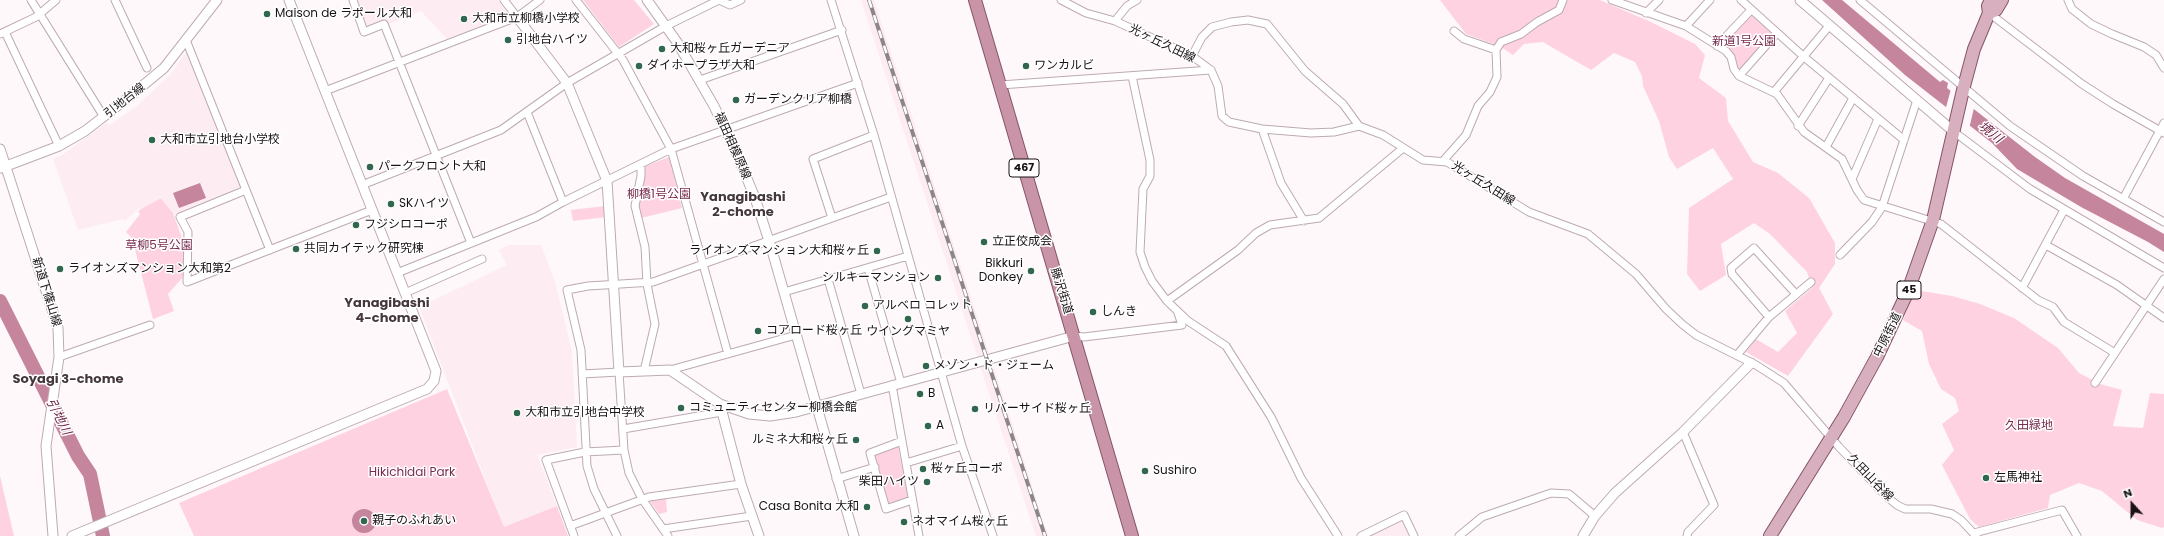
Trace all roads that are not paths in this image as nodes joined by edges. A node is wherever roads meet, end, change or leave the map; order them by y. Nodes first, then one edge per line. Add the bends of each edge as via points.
1 (30, 0) edge
2 (56, 0) edge
3 (115, 0) edge
4 (217, 0) edge
5 (289, 0) edge
6 (353, 0) edge
7 (504, 0) edge
8 (540, 0) edge
9 (576, 0) edge
10 (647, 0) edge
11 (719, 0) edge
12 (740, 0) edge
13 (831, 0) edge
14 (975, 0) edge
15 (1061, 0) edge
16 (1137, 0) edge
17 (1563, 0) edge
18 (1612, 0) edge
19 (1659, 0) edge
20 (1710, 0) edge
21 (1741, 0) edge
22 (1800, 0) edge
23 (1860, 0) edge
24 (1991, 0) edge
25 (2002, 0) edge
26 (2068, 0) edge
27 (1751, 10) junction
28 (1646, 12) junction
29 (1989, 13) junction
30 (38, 14) junction
31 (517, 17) junction
32 (1115, 21) junction
33 (666, 26) junction
34 (1686, 26) junction
35 (1829, 26) junction
36 (842, 30) junction
37 (1454, 31) dead end
38 (2, 33) edge
39 (1777, 33) junction
40 (186, 40) junction
41 (1717, 46) junction
42 (1496, 50) junction
43 (618, 53) junction
44 (1192, 56) junction
45 (1803, 56) junction
46 (400, 62) junction
47 (147, 68) dead end
48 (2164, 68) edge
49 (1211, 70) junction
50 (1132, 76) junction
51 (1739, 76) junction
52 (1829, 78) junction
53 (700, 80) junction
54 (567, 83) junction
55 (858, 83) junction
56 (1000, 86) junction
57 (1964, 88) junction
58 (325, 92) junction
59 (1774, 92) junction
60 (1853, 98) junction
61 (1918, 100) junction
62 (527, 112) junction
63 (104, 117) junction
64 (1878, 119) junction
65 (2164, 123) edge
66 (1359, 126) junction
67 (1798, 126) junction
68 (726, 129) junction
69 (1262, 129) junction
70 (1954, 129) junction
71 (2162, 131) edge
72 (874, 136) junction
73 (1904, 140) junction
74 (59, 146) junction
75 (1826, 147) junction
76 (0, 149) edge
77 (671, 149) junction
78 (1402, 149) junction
79 (436, 156) junction
80 (1443, 161) junction
81 (641, 164) junction
82 (3, 167) edge
83 (1852, 179) junction
84 (607, 181) junction
85 (362, 185) junction
86 (246, 190) junction
87 (891, 197) junction
88 (2123, 199) junction
89 (563, 202) junction
90 (1882, 207) junction
91 (372, 210) junction
92 (2064, 210) junction
93 (832, 218) junction
94 (1932, 220) junction
95 (1304, 221) junction
96 (2164, 222) edge
97 (769, 241) junction
98 (471, 243) junction
99 (2046, 245) junction
100 (270, 250) junction
101 (1840, 255) dead end
102 (908, 256) junction
103 (482, 259) dead end
104 (703, 264) junction
105 (868, 268) junction
106 (2164, 268) edge
107 (397, 273) junction
108 (828, 279) junction
109 (2164, 279) edge
110 (1811, 282) dead end
111 (614, 284) junction
112 (647, 284) junction
113 (2022, 288) junction
114 (784, 292) junction
115 (405, 293) junction
116 (1796, 294) junction
117 (1167, 301) junction
118 (2146, 305) junction
119 (1178, 311) junction
120 (1769, 317) junction
121 (2164, 318) edge
122 (150, 325) dead end
123 (796, 335) junction
124 (1074, 336) junction
125 (2115, 353) junction
126 (728, 354) junction
127 (1737, 355) junction
128 (58, 357) junction
129 (1751, 363) junction
130 (670, 370) junction
131 (644, 371) junction
132 (942, 371) junction
133 (619, 372) junction
134 (582, 374) junction
135 (2095, 382) dead end
136 (896, 384) junction
137 (861, 394) junction
138 (816, 406) junction
139 (721, 408) junction
140 (623, 429) junction
141 (1683, 432) junction
142 (1832, 437) junction
143 (902, 441) junction
144 (962, 446) junction
145 (624, 450) junction
146 (585, 452) junction
147 (906, 463) junction
148 (874, 467) junction
149 (836, 479) junction
150 (741, 484) junction
151 (642, 499) junction
152 (912, 500) junction
153 (605, 512) junction
154 (752, 516) junction
155 (1595, 516) junction
156 (570, 526) junction
157 (663, 529) junction
158 (1975, 534) edge
159 (53, 536) edge
160 (72, 536) edge
161 (574, 536) edge
162 (617, 536) edge
163 (668, 536) edge
164 (759, 536) edge
165 (854, 536) edge
166 (919, 536) edge
167 (993, 536) edge
168 (1132, 536) edge
169 (1338, 536) edge
170 (1361, 536) edge
171 (1414, 536) edge
172 (1459, 536) edge
173 (1583, 536) edge
174 (1687, 536) edge
175 (1770, 536) edge
176 (2077, 536) edge

1 - 30 street
2 - 30 street
3 - 47 street
4 - 40 street, 引地台線
5 - 58 street
6 - 46 street via 364,32 384,24
7 - 31 street
8 - 31 street
9 - 43 street
10 - 33 street, 福田相模原線
11 - 12 street via 730,5
11 - 33 street
13 - 36 street
14 - 56 highway, 藤沢街道 / 467
15 - 32 street, 光ヶ丘久田線 via 1086,13
16 - 32 street via 1127,6
17 - 42 street via 1560,10 1521,34 1501,42
18 - 28 street
19 - 28 street
20 - 34 street
21 - 27 street
22 - 35 street
23 - 57 street
24 - 29 main road, 45 via 1988,6
25 - 29 main road, 45 via 1996,10
26 - 48 street via 2072,8 2091,24 2144,47 2156,55
27 - 39 street
27 - 41 street
28 - 34 street
29 - 57 main road, 45 via 1974,49
29 - 71 street via 2082,84
30 - 38 street
30 - 63 street
31 - 46 street
31 - 54 street
32 - 44 street, 光ヶ丘久田線
33 - 43 street
33 - 53 street, 福田相模原線
34 - 41 street
35 - 45 street
35 - 61 street
36 - 53 street
36 - 55 street
37 - 42 street via 1464,39
38 - 74 street
39 - 45 street
39 - 51 street
40 - 63 street, 引地台線 via 164,68
40 - 86 street
41 - 51 street via 1726,50
42 - 80 street via 1498,77 1478,106 1466,135
43 - 54 street
43 - 77 street
44 - 49 street, 光ヶ丘久田線
44 - 66 street via 1202,37 1212,27 1248,20 1267,24 1305,71 1343,104
45 - 52 street
45 - 59 street
46 - 58 street
46 - 79 street
49 - 50 street
49 - 69 street via 1218,86 1222,116 1229,122
50 - 56 street
50 - 117 street via 1150,160 1150,176 1143,190 1140,252 1152,281
51 - 59 street
52 - 60 street
52 - 67 street
53 - 68 street, 福田相模原線
54 - 62 street
54 - 84 street
55 - 68 street
55 - 72 street
56 - 124 highway, 藤沢街道 / 467
57 - 70 main road, 中原街道 / 45
57 - 88 street via 2046,152
58 - 85 street
59 - 67 street
60 - 64 street
60 - 75 street
61 - 70 street
61 - 73 street
62 - 79 street via 501,130
62 - 89 street
63 - 74 street, 引地台線
64 - 73 street
64 - 83 street
65 - 71 street
66 - 69 street via 1334,132 1311,133
66 - 78 street, 光ヶ丘久田線 via 1383,135
67 - 75 street
68 - 77 street
68 - 97 street, 福田相模原線 via 755,198
69 - 95 street via 1281,183
70 - 92 street via 2030,189
70 - 94 main road, 中原街道 / 45
71 - 88 street
72 - 87 street
72 - 93 street via 813,159
73 - 90 street
74 - 82 street, 引地台線
75 - 83 street via 1842,159
76 - 82 street, 新道下篠山線
77 - 81 street
77 - 104 street
78 - 80 street, 光ヶ丘久田線 via 1423,160
78 - 95 street via 1319,218
79 - 85 street
79 - 98 street
80 - 127 street, 光ヶ丘久田線 via 1529,212 1588,234 1636,274 1682,324 1696,335
81 - 84 street
81 - 112 street via 635,206 645,247
82 - 128 street, 新道下篠山線 via 53,308 58,328
83 - 90 street via 1864,200
84 - 89 street
84 - 111 street
85 - 91 street
86 - 100 street
86 - 100 street via 180,217 188,232 188,282
87 - 93 street
87 - 102 street
88 - 96 street
89 - 98 street via 536,217
90 - 94 street
90 - 101 street via 1872,222
91 - 100 street
91 - 107 street
92 - 99 street
92 - 106 street
93 - 97 street
94 - 113 street via 1957,236
94 - 142 main road, 中原街道 / 45 via 1917,268 1898,313 1877,357
95 - 117 street via 1270,226 1256,233 1238,250
97 - 104 street
97 - 114 street, 福田相模原線
98 - 107 street
99 - 113 street
99 - 118 street
102 - 105 street
102 - 132 street
103 - 115 street
104 - 112 street
104 - 126 street
105 - 108 street
105 - 136 street
107 - 115 street
108 - 114 street
108 - 137 street
109 - 118 street
110 - 116 street
111 - 112 street
111 - 133 street
111 - 134 street via 567,290 581,350
112 - 131 street via 655,324
113 - 125 street via 2053,307 2064,322
114 - 123 street, 福田相模原線
115 - 160 street via 436,371 434,381 427,389
116 - 120 street
116 - 120 street via 1754,248 1731,268 1732,274
117 - 119 street
118 - 121 street
118 - 125 street
119 - 124 street via 1182,325 1084,337
119 - 169 street via 1188,321 1226,346 1270,417 1301,478
120 - 127 street
122 - 128 street
123 - 126 street
123 - 138 street, 福田相模原線
124 - 132 street
124 - 168 highway, 藤沢街道 / 467
125 - 135 street
126 - 130 street
127 - 129 street, 光ヶ丘久田線
128 - 159 street, 新道下篠山線 via 46,446
129 - 141 street
129 - 142 street, 久田山谷線 via 1784,383
130 - 131 street
130 - 139 street
131 - 133 street
132 - 136 street
132 - 144 street
133 - 134 street
133 - 140 street
134 - 146 street
136 - 137 street
136 - 143 street
137 - 138 street
138 - 139 street via 770,416
138 - 149 street, 福田相模原線
139 - 140 street
139 - 150 street
140 - 145 street
141 - 155 street via 1634,474
141 - 174 street via 1714,505
142 - 158 street, 久田山谷線 via 1897,505 1905,509 1931,509 1952,514
142 - 175 main road, 中原街道 / 45
143 - 147 street
143 - 148 street via 870,453
144 - 147 street
144 - 167 street
145 - 146 street
145 - 151 street via 629,473
146 - 153 street via 589,477
146 - 156 street via 546,460
147 - 152 street
148 - 149 street
148 - 152 street via 886,509
149 - 165 street, 福田相模原線
150 - 151 street
150 - 154 street
151 - 153 street
151 - 157 street
152 - 166 street
153 - 156 street
153 - 162 street
154 - 157 street
154 - 164 street
155 - 172 street via 1569,494 1551,493 1482,517
155 - 173 street
156 - 161 street
157 - 163 street
158 - 176 street via 2062,510
170 - 171 street via 1404,515

